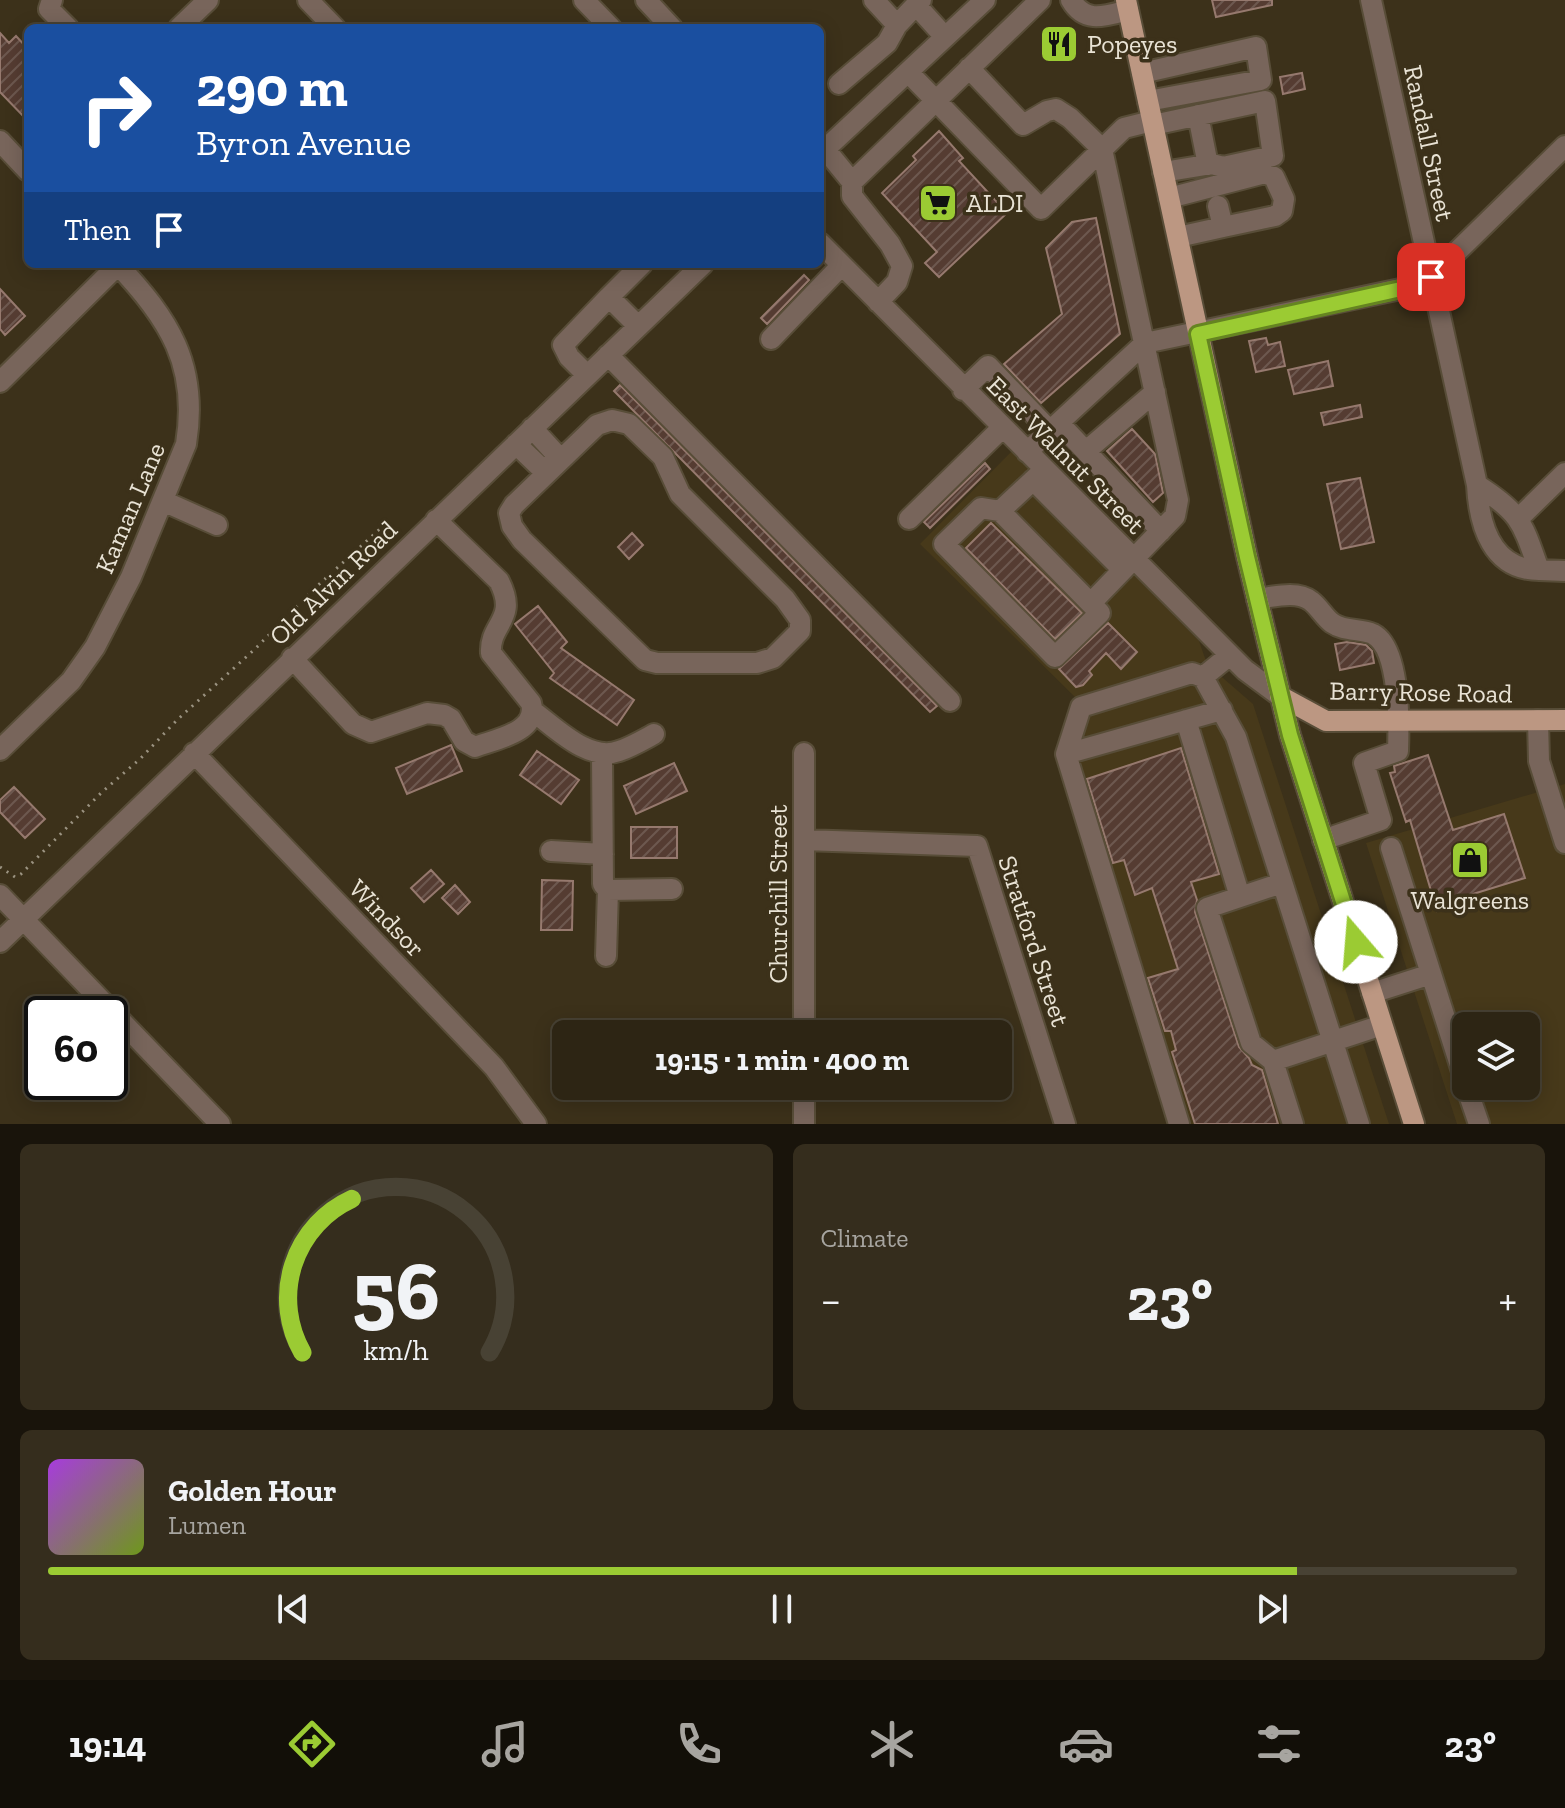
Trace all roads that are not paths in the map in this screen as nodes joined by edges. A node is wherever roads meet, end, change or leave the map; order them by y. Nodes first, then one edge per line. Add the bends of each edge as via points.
1 (208, 0) edge
2 (308, 0) edge
3 (584, 0) edge
4 (646, 0) edge
5 (874, 0) edge
6 (1040, 0) edge
7 (1071, 0) edge
8 (1371, 0) edge
9 (918, 3) edge
10 (51, 4) edge
11 (1127, 5) edge
12 (977, 7) edge
13 (65, 24) edge
14 (183, 24) edge
15 (331, 24) edge
16 (606, 24) edge
17 (668, 24) edge
18 (897, 25) junction
19 (945, 37) junction
20 (995, 42) junction
21 (969, 68) junction
22 (908, 72) junction
23 (1142, 73) junction
24 (1261, 80) junction
25 (839, 84) dead end
26 (935, 100) junction
27 (1265, 101) junction
28 (1198, 115) junction
29 (1151, 116) junction
30 (0, 141) edge
31 (1565, 146) edge
32 (824, 149) edge
33 (1102, 149) junction
34 (824, 153) edge
35 (1208, 165) junction
36 (24, 167) edge
37 (1163, 172) junction
38 (852, 182) junction
39 (1169, 198) junction
40 (1218, 206) dead end
41 (1223, 227) junction
42 (1178, 237) junction
43 (824, 247) edge
44 (841, 266) junction
45 (115, 268) edge
46 (121, 268) edge
47 (638, 268) edge
48 (699, 268) edge
49 (1431, 277) junction
50 (609, 297) junction
51 (878, 302) junction
52 (638, 326) junction
53 (1198, 334) junction
54 (771, 339) dead end
55 (1145, 343) junction
56 (608, 355) junction
57 (587, 375) junction
58 (0, 382) edge
59 (963, 390) junction
60 (1155, 392) junction
61 (1054, 427) junction
62 (532, 428) junction
63 (1002, 428) junction
64 (516, 444) junction
65 (1086, 451) junction
66 (1027, 452) junction
67 (554, 465) junction
68 (1565, 473) edge
69 (1039, 475) junction
70 (1477, 485) junction
71 (163, 501) junction
72 (1000, 511) junction
73 (1519, 518) junction
74 (909, 519) dead end
75 (436, 520) junction
76 (217, 525) dead end
77 (1161, 531) junction
78 (1128, 564) junction
79 (1539, 570) junction
80 (1565, 571) edge
81 (1257, 599) junction
82 (1091, 603) junction
83 (1230, 655) junction
84 (292, 658) junction
85 (1203, 677) junction
86 (1280, 696) junction
87 (950, 701) dead end
88 (1222, 710) junction
89 (534, 712) junction
90 (1186, 720) junction
91 (1538, 720) junction
92 (1565, 720) edge
93 (1399, 721) junction
94 (654, 734) dead end
95 (0, 750) edge
96 (194, 753) junction
97 (804, 753) dead end
98 (602, 754) junction
99 (1066, 754) junction
100 (1561, 815) edge
101 (804, 840) junction
102 (1323, 840) junction
103 (1565, 843) edge
104 (1391, 848) dead end
105 (551, 851) dead end
106 (603, 854) junction
107 (1282, 883) junction
108 (672, 889) dead end
109 (608, 890) junction
110 (0, 895) edge
111 (1240, 897) junction
112 (23, 919) junction
113 (0, 942) edge
114 (606, 956) dead end
115 (1431, 974) junction
116 (1372, 993) junction
117 (804, 1020) edge
118 (1382, 1025) junction
119 (1333, 1041) junction
120 (1452, 1041) edge
121 (1273, 1061) junction
122 (804, 1100) edge
123 (1471, 1100) edge
124 (220, 1124) edge
125 (536, 1124) edge
126 (804, 1124) edge
127 (1065, 1124) edge
128 (1179, 1124) edge
129 (1293, 1124) edge
130 (1359, 1124) edge
131 (1414, 1124) edge
132 (1479, 1124) edge

1 - 14 street
2 - 15 street
3 - 16 street
4 - 17 street
5 - 18 street
6 - 20 street
7 - 11 street via 1077,11 1091,17
8 - 49 street, Randall Street
9 - 18 street
9 - 19 street
10 - 13 street
11 - 23 main road
12 - 19 street
12 - 20 street
18 - 25 street via 887,43
19 - 22 street
20 - 21 street
21 - 26 street
21 - 33 street via 1023,125 1056,109
22 - 26 street
22 - 32 street
23 - 24 street via 1256,47
23 - 29 main road
24 - 27 street
24 - 29 street
26 - 33 street via 1041,209
26 - 38 street
27 - 28 street
27 - 35 street via 1273,156 1223,167
28 - 29 street
28 - 35 street
29 - 33 street via 1124,128
29 - 37 main road
30 - 36 street
31 - 49 street
33 - 55 street
34 - 38 street
35 - 37 street
37 - 39 main road
38 - 51 street via 852,196 902,266 897,282
39 - 41 street via 1265,173 1274,177 1284,199 1282,211
39 - 42 main road
40 - 41 street
41 - 42 street
42 - 53 main road
43 - 44 street, East Walnut Street
44 - 51 street, East Walnut Street
44 - 54 street
45 - 58 street
46 - 71 street, Kaman Lane via 170,329 189,384 186,444
47 - 50 street
48 - 52 street, Old Alvin Road
49 - 53 street via 1410,287
49 - 70 street, Randall Street
50 - 52 street
50 - 57 street via 563,345
51 - 59 street, East Walnut Street
52 - 56 street, Old Alvin Road
53 - 55 street
53 - 81 main road
55 - 60 street
55 - 61 street
56 - 57 street, Old Alvin Road
56 - 87 street
57 - 62 street, Old Alvin Road
59 - 61 street via 988,366
59 - 63 street, East Walnut Street
60 - 65 street
60 - 77 street via 1178,500 1175,516
61 - 65 street
61 - 66 street
62 - 64 street, Old Alvin Road
62 - 67 street via 555,453
63 - 66 street, East Walnut Street
63 - 74 street
64 - 67 street via 541,468
64 - 75 street, Old Alvin Road
65 - 77 street
66 - 69 street, East Walnut Street
67 - 67 street via 514,505 509,513 512,526 645,660 757,663 773,658 800,631 800,620 785,599 680,494 663,457 629,424 612,420 597,425
68 - 73 street
69 - 72 street
69 - 78 street, East Walnut Street
70 - 73 street
70 - 79 street, Randall Street via 1478,511 1495,548 1521,570
71 - 76 street
71 - 95 street, Kaman Lane via 89,657
72 - 82 street
72 - 82 street via 981,508 944,544 1055,657 1100,613
73 - 79 street
75 - 84 street, Old Alvin Road
75 - 89 street via 499,581 506,615 491,653
77 - 78 street
78 - 82 street
78 - 83 street, East Walnut Street
79 - 80 street, Randall Street
81 - 86 main road
81 - 93 street via 1302,595 1329,622 1377,637 1393,672
83 - 85 street
83 - 86 street, East Walnut Street
84 - 89 street via 353,724 371,732 434,713 451,719 464,741 475,747 523,728
84 - 96 street, Old Alvin Road
85 - 88 street
85 - 99 street via 1192,673 1081,707
86 - 93 main road, Barry Rose Road via 1326,721
86 - 102 main road
88 - 90 street
88 - 107 street via 1236,737
89 - 98 street
90 - 99 street
90 - 111 street
91 - 92 main road, Barry Rose Road
91 - 93 main road, Barry Rose Road
91 - 100 street via 1539,761
93 - 102 street via 1398,751 1364,763 1381,820
94 - 98 street
96 - 112 street, Old Alvin Road
96 - 125 street, Windsor via 494,1067
97 - 101 street, Churchill Street
98 - 106 street
99 - 128 street
100 - 103 street
101 - 117 street, Churchill Street
101 - 127 street, Stratford Street via 977,846
102 - 116 main road
104 - 115 street
105 - 106 street
106 - 109 street via 603,884
107 - 111 street
107 - 119 street
108 - 109 street
109 - 114 street
110 - 112 street
111 - 121 street via 1207,908 1251,1043
112 - 113 street, Old Alvin Road
112 - 124 street
115 - 116 street
115 - 120 street
116 - 118 main road
118 - 119 street
118 - 131 main road
119 - 121 street
119 - 130 street
121 - 129 street
122 - 126 street
123 - 132 street

